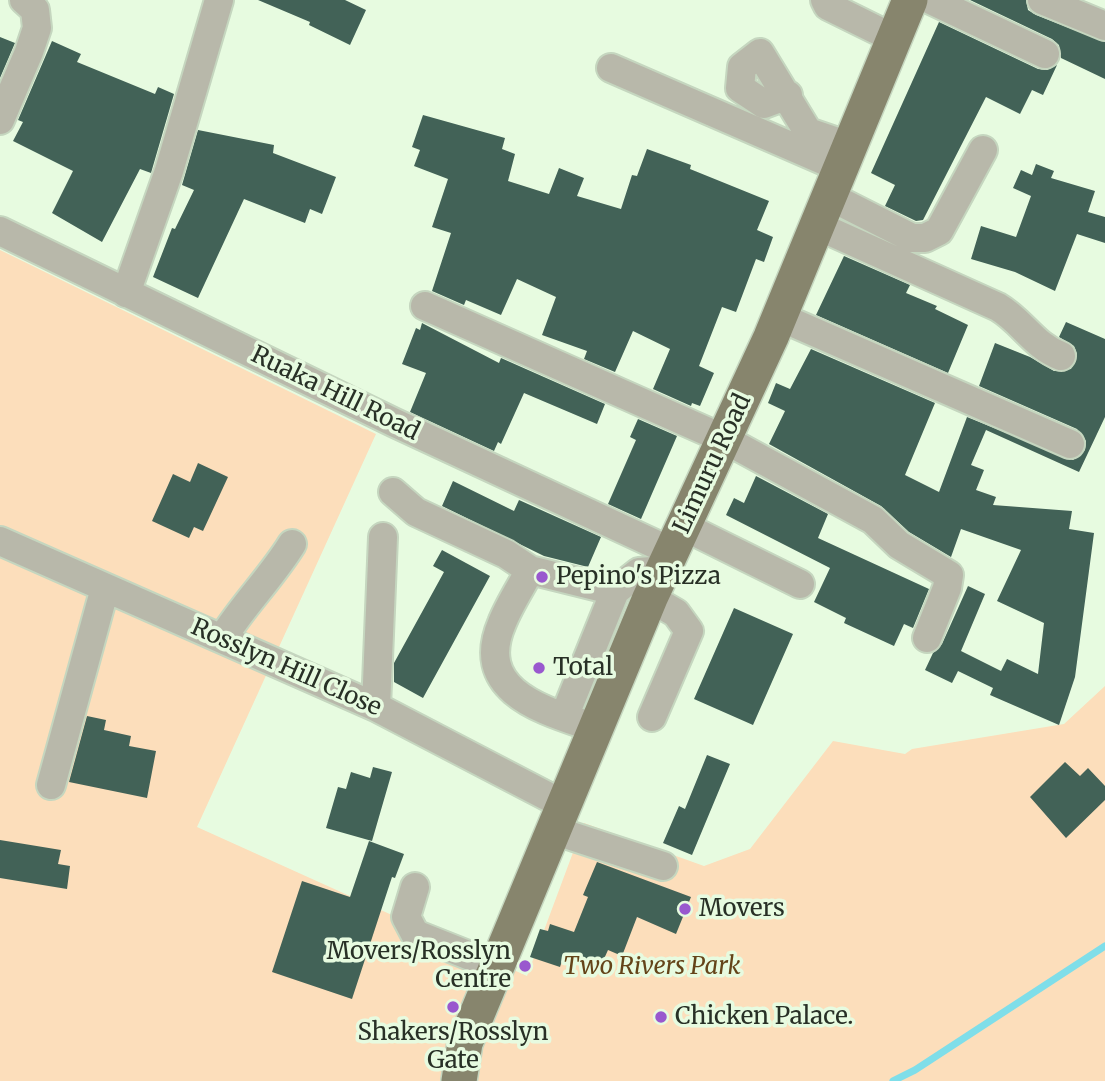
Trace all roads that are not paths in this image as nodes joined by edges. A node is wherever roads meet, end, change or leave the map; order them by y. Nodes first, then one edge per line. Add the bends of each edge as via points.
1 (24, 0) edge
2 (219, 0) edge
3 (825, 0) edge
4 (910, 0) edge
5 (931, 0) edge
6 (1042, 0) edge
7 (856, 9) edge
8 (1105, 26) edge
9 (895, 38) junction
10 (1045, 54) dead end
11 (611, 68) dead end
12 (788, 95) dead end
13 (0, 120) edge
14 (983, 150) dead end
15 (834, 184) junction
16 (0, 231) edge
17 (126, 293) junction
18 (425, 306) dead end
19 (780, 317) junction
20 (1060, 356) dead end
21 (724, 439) junction
22 (1070, 444) dead end
23 (393, 492) dead end
24 (383, 537) dead end
25 (0, 541) edge
26 (292, 544) dead end
27 (668, 562) junction
28 (530, 570) junction
29 (800, 583) dead end
30 (105, 588) junction
31 (615, 591) junction
32 (927, 638) dead end
33 (222, 639) junction
34 (376, 707) junction
35 (652, 716) dead end
36 (580, 722) junction
37 (51, 785) dead end
38 (561, 819) junction
39 (663, 866) dead end
40 (415, 887) dead end
41 (498, 967) junction
42 (458, 1072) edge

1 - 13 street via 35,10 37,27
2 - 17 street via 169,171
3 - 7 street via 828,6
4 - 9 main road, Limuru Road
5 - 10 street
6 - 8 street
7 - 9 street
9 - 15 main road, Limuru Road
11 - 15 street
12 - 15 street
14 - 15 street via 939,231 925,238 912,238
15 - 19 main road, Limuru Road
15 - 20 street via 1012,316 1046,351
16 - 17 street, Ruaka Hill Road
17 - 27 street, Ruaka Hill Road
18 - 21 street
19 - 21 main road, Limuru Road
19 - 22 street
21 - 27 main road, Limuru Road
21 - 32 street via 873,520 899,545 949,575
23 - 28 street via 416,512
24 - 34 street
25 - 30 street, Rosslyn Hill Close
26 - 33 street
27 - 29 street
27 - 31 street via 639,572
27 - 35 street via 676,612 689,631
27 - 36 main road, Limuru Road
28 - 31 street
28 - 36 street via 500,625 498,671 521,699
30 - 33 street, Rosslyn Hill Close
30 - 37 street
31 - 36 street
33 - 34 street, Rosslyn Hill Close
34 - 38 street, Rosslyn Hill Close
36 - 38 main road, Limuru Road
38 - 39 street, Rosslyn Hill Close
38 - 41 main road, Limuru Road
40 - 41 street via 406,917 415,934
41 - 42 main road, Limuru Road

